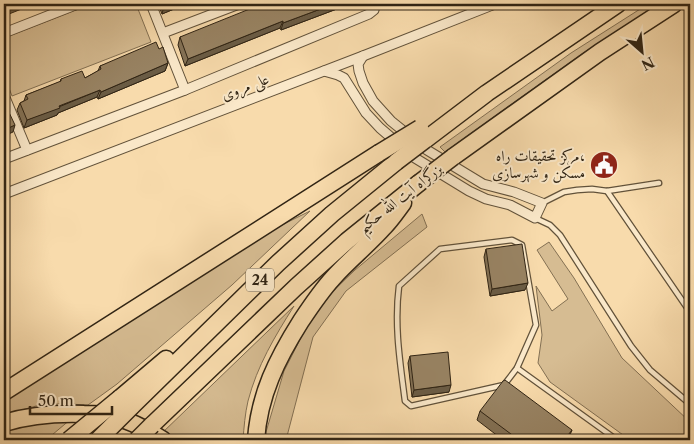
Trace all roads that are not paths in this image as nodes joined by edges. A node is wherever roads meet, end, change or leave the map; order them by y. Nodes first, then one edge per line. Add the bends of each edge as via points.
1 (78, 4) edge
2 (151, 4) edge
3 (239, 4) edge
4 (375, 4) edge
5 (495, 4) edge
6 (618, 4) edge
7 (674, 4) edge
8 (4, 33) edge
9 (163, 33) junction
10 (362, 56) junction
11 (324, 71) junction
12 (185, 90) junction
13 (4, 95) edge
14 (690, 127) edge
15 (690, 133) edge
16 (423, 134) junction
17 (26, 150) junction
18 (4, 159) edge
19 (418, 182) junction
20 (659, 183) dead end
21 (608, 191) junction
22 (514, 192) junction
23 (4, 194) edge
24 (542, 203) junction
25 (510, 205) junction
26 (534, 218) junction
27 (690, 312) edge
28 (517, 368) junction
29 (4, 392) edge
30 (126, 402) junction
31 (690, 404) edge
32 (4, 423) edge
33 (69, 440) edge
34 (98, 440) edge
35 (137, 440) edge
36 (163, 440) edge
37 (256, 440) edge
38 (617, 440) edge

1 - 8 street
2 - 9 street
3 - 9 street
4 - 12 street via 369,14
5 - 10 street, علی مروی
6 - 16 highway, بزرگراه آیت الله حکیم / 24
7 - 19 highway, بزرگراه آیت الله حکیم / 24, bridge via 600,52
9 - 12 street
10 - 11 street, علی مروی
10 - 22 street via 358,64 363,82 373,101 391,121 427,150 483,184
11 - 23 street, علی مروی
11 - 25 street via 344,78 366,113 415,158 469,191
12 - 17 street
13 - 17 street
14 - 15 lane
16 - 29 highway, bridge via 379,152
16 - 30 highway, بزرگراه آیت الله حکیم / 24, bridge via 396,162 332,214
17 - 18 street
19 - 35 highway, بزرگراه آیت الله حکیم / 24, bridge via 325,261
19 - 37 highway via 386,226 321,292 288,342 262,402
20 - 21 lane
21 - 24 lane via 564,192
21 - 27 lane
22 - 24 street
22 - 25 street
24 - 26 street
25 - 26 street
26 - 31 lane via 550,225 560,235 631,346 650,370
28 - 28 lane via 536,325 522,245 512,240 440,249 398,286 396,328 405,401 411,406 504,386
28 - 38 lane
30 - 33 highway, bridge
30 - 34 highway, bridge
32 - 36 highway via 45,414 110,416 136,424

